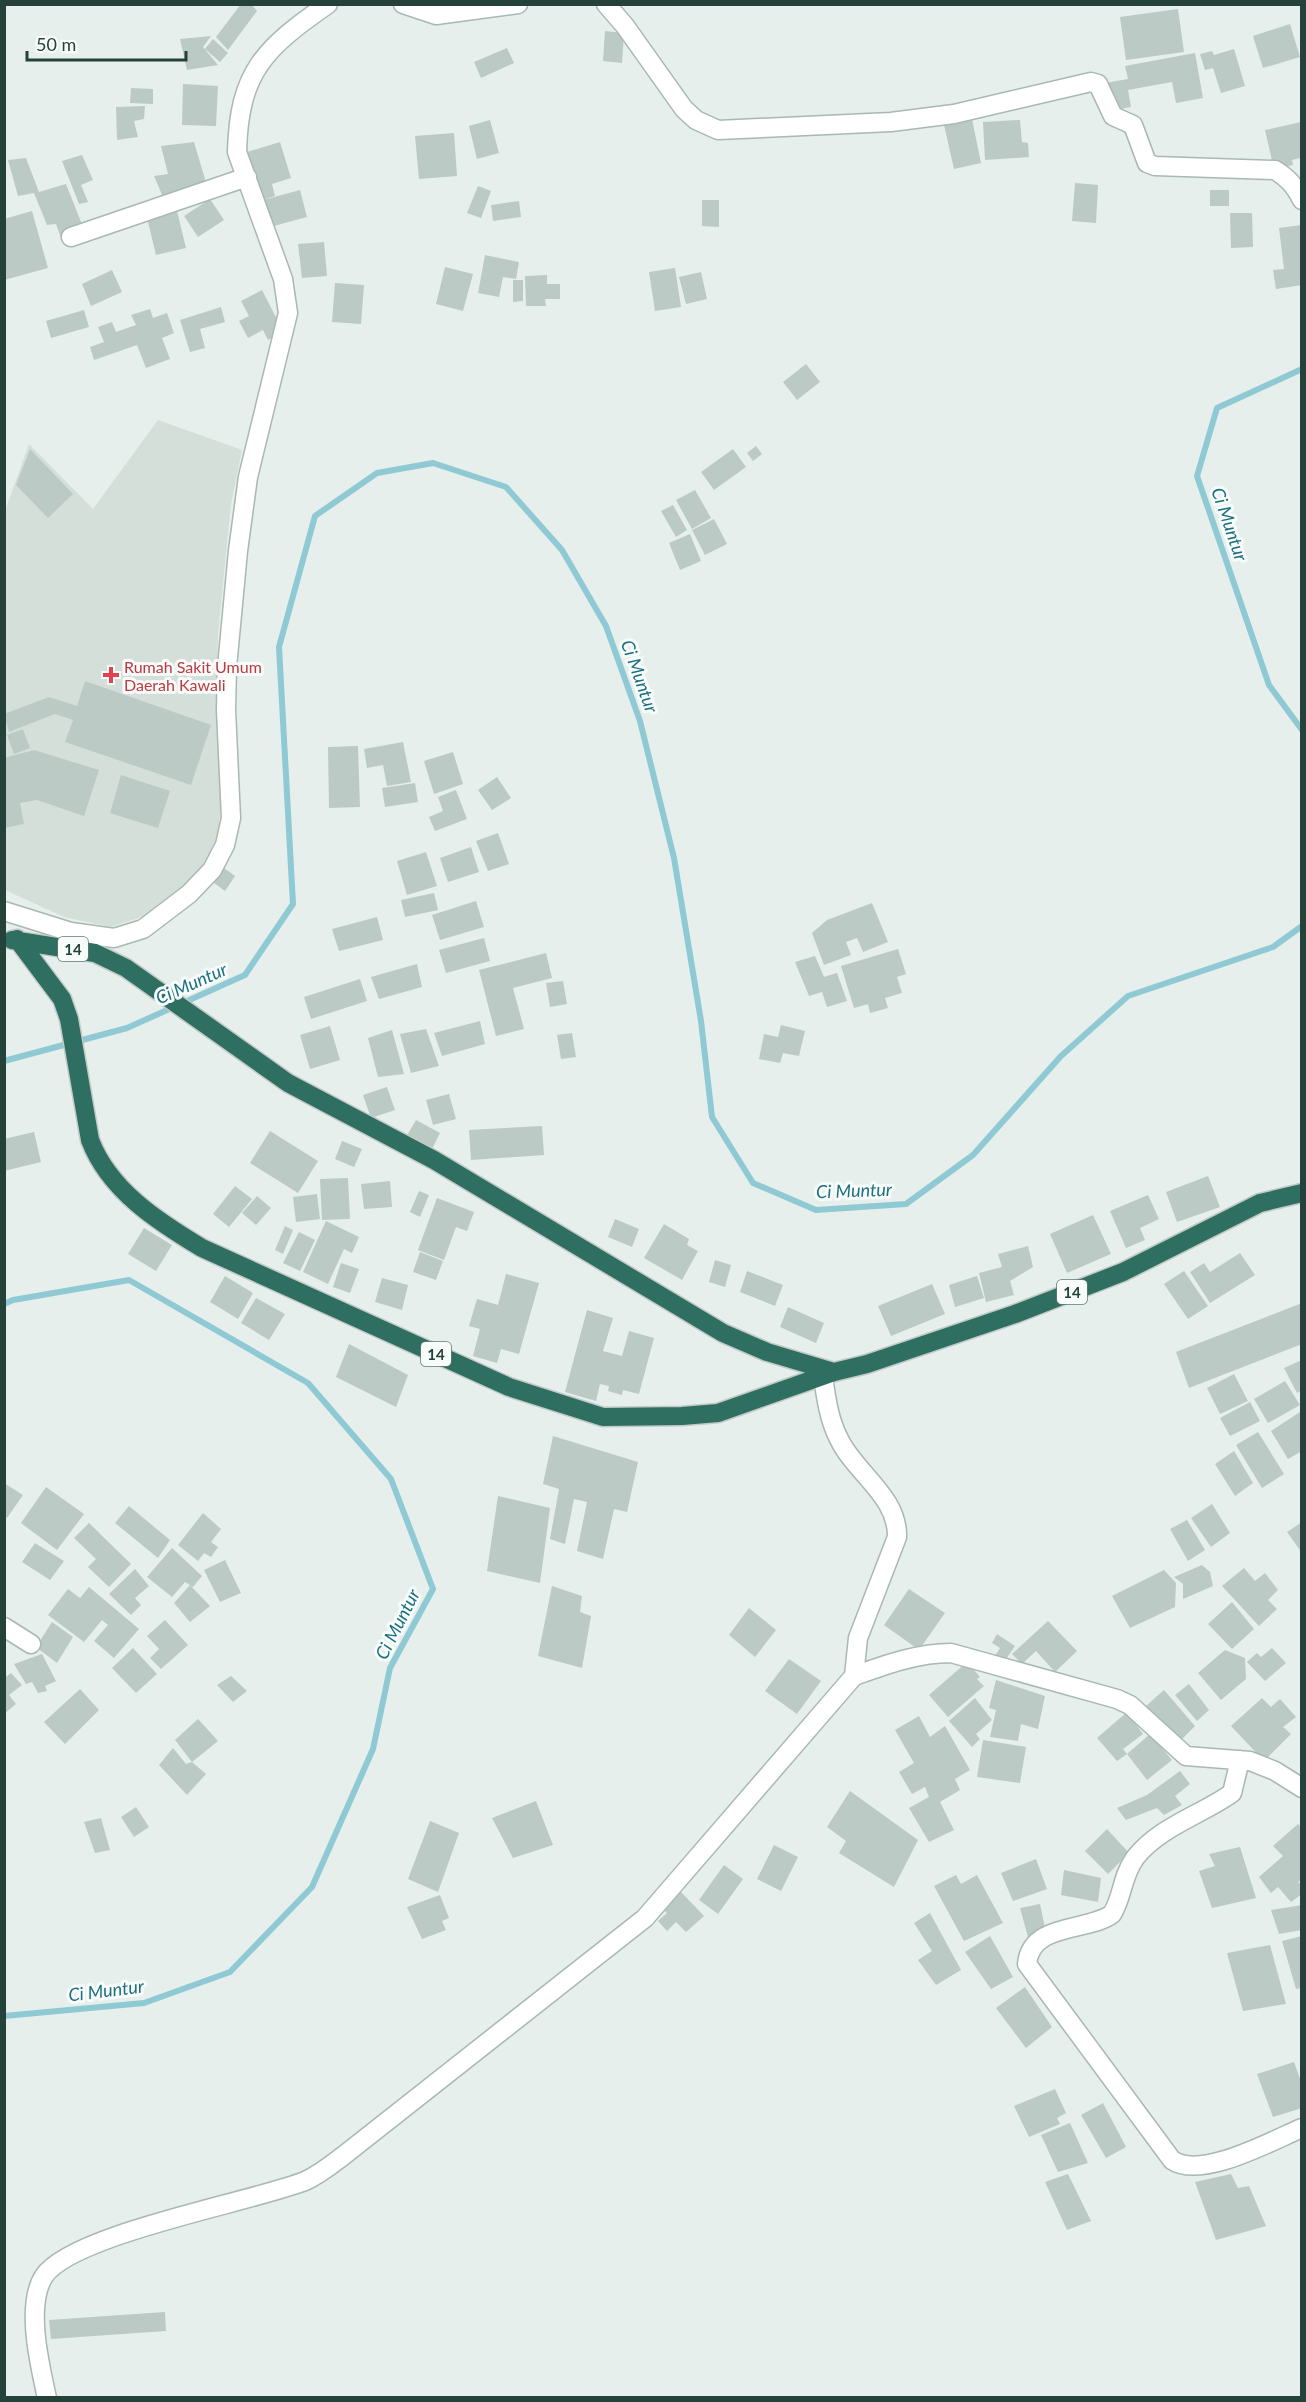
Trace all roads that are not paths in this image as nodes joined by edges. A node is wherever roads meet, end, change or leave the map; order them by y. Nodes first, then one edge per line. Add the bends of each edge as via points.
1 (328, 4) edge
2 (403, 4) edge
3 (518, 4) edge
4 (606, 4) edge
5 (247, 177) junction
6 (1302, 201) edge
7 (71, 237) dead end
8 (4, 911) edge
9 (11, 940) edge
10 (1302, 1193) edge
11 (828, 1374) junction
12 (4, 1627) edge
13 (31, 1644) dead end
14 (854, 1676) junction
15 (1240, 1760) junction
16 (1302, 1788) edge
17 (1302, 2128) edge
18 (47, 2397) edge

1 - 5 street via 290,30 264,55 248,82 237,152
2 - 3 street via 436,15
4 - 6 street via 684,108 696,120 718,130 891,122 954,114 1091,82 1100,87 1113,116 1133,125 1146,163 1275,170 1286,176
5 - 7 street
5 - 8 street via 283,279 288,314 248,477 236,562 226,667 231,818 225,845 212,870 189,894 143,929 114,938 71,932
9 - 11 highway, 14 via 95,953 126,968 288,1083 434,1160 723,1334
9 - 11 highway, 14 via 62,999 90,1140 104,1169 157,1221 193,1242 509,1388 603,1417 718,1413
10 - 11 highway, 14 via 1260,1203 1123,1272 1015,1314
11 - 14 street via 832,1423 839,1440 883,1496 897,1523 897,1537 858,1638
12 - 13 street
14 - 15 street via 931,1653 951,1653 1118,1699 1130,1705 1186,1756
14 - 18 street via 645,1918 343,2156 317,2175 297,2183 182,2215 88,2247 55,2264 36,2295 37,2346
15 - 16 street via 1263,1765
15 - 17 street via 1232,1793 1153,1839 1141,1851 1123,1878 1112,1914 1050,1935 1030,1953 1027,1964 1178,2164 1205,2166

